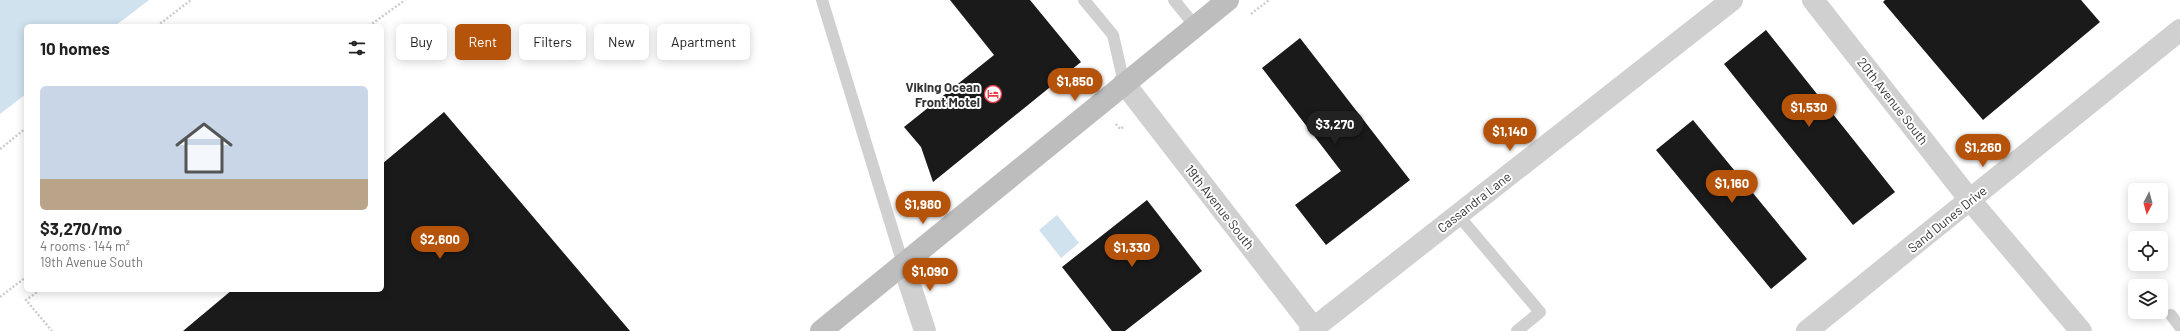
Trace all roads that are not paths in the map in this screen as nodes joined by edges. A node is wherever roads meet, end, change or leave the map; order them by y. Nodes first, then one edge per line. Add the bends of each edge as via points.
1 (822, 0) edge
2 (1084, 0) edge
3 (1174, 0) edge
4 (1228, 0) edge
5 (1732, 0) edge
6 (1813, 0) edge
7 (1195, 26) junction
8 (2180, 30) edge
9 (1124, 84) junction
10 (1970, 200) junction
11 (1458, 215) junction
12 (903, 264) junction
13 (2171, 316) dead end
14 (2180, 327) edge
15 (1313, 330) edge
16 (820, 331) edge
17 (925, 331) edge
18 (1517, 331) edge
19 (1807, 331) edge
20 (2081, 331) edge

1 - 12 lane
2 - 9 lane via 1113,35
3 - 7 lane
4 - 7 main road
5 - 11 street, Cassandra Lane
6 - 10 street, 20th Avenue South
7 - 9 main road
8 - 10 street, Sand Dunes Drive
9 - 12 main road
9 - 15 street, 19th Avenue South
10 - 19 street, Sand Dunes Drive
10 - 20 street, 20th Avenue South
11 - 15 street, Cassandra Lane
11 - 18 lane via 1540,312
12 - 16 main road
12 - 17 street
13 - 14 lane

